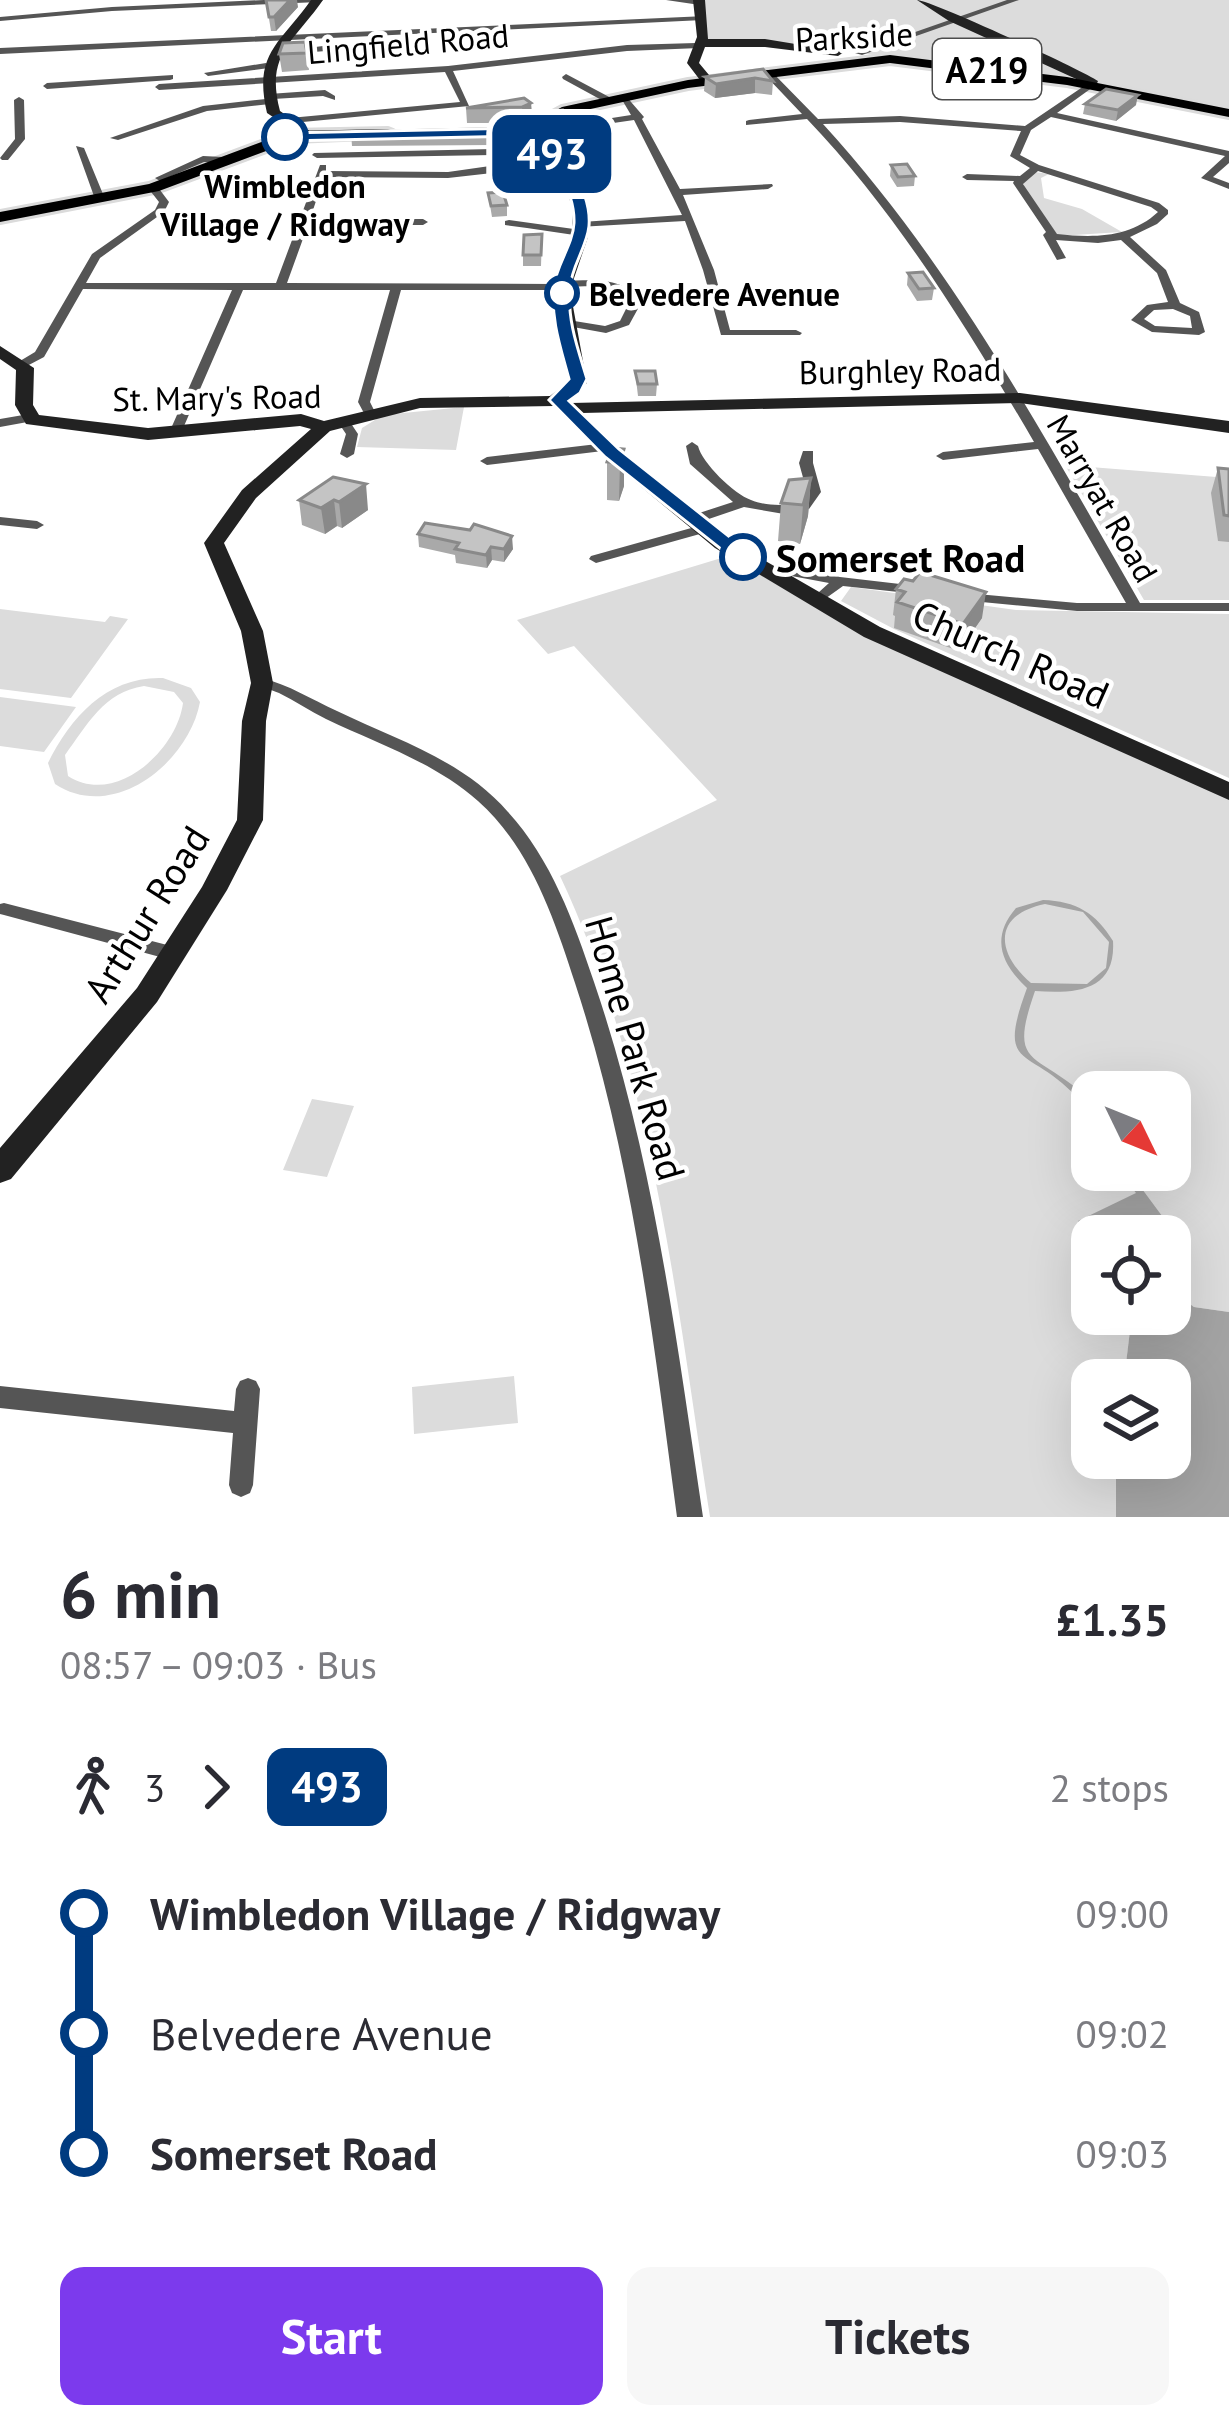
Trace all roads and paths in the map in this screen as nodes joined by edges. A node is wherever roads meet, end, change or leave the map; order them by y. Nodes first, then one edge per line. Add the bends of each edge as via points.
1 (82, 0) edge
2 (318, 0) edge
3 (670, 0) edge
4 (923, 0) edge
5 (1015, 0) edge
6 (700, 1) edge
7 (78, 12) junction
8 (704, 18) junction
9 (0, 19) edge
10 (953, 20) junction
11 (286, 35) junction
12 (697, 45) junction
13 (323, 49) dead end
14 (0, 51) edge
15 (838, 52) junction
16 (860, 53) junction
17 (883, 59) junction
18 (822, 65) junction
19 (268, 66) junction
20 (448, 69) junction
21 (767, 72) junction
22 (580, 76) dead end
23 (708, 81) junction
24 (1090, 85) junction
25 (47, 86) dead end
26 (159, 87) dead end
27 (332, 98) dead end
28 (270, 99) junction
29 (618, 99) junction
30 (0, 107) edge
31 (1229, 113) edge
32 (1051, 114) junction
33 (637, 115) junction
34 (811, 119) junction
35 (282, 121) junction
36 (749, 123) dead end
37 (1027, 129) junction
38 (527, 132) junction
39 (400, 134) edge
40 (465, 134) edge
41 (306, 135) junction
42 (115, 138) dead end
43 (576, 138) dead end
44 (79, 148) dead end
45 (317, 155) junction
46 (1229, 156) edge
47 (5, 158) dead end
48 (557, 160) junction
49 (1036, 167) junction
50 (511, 168) junction
51 (324, 173) junction
52 (967, 177) dead end
53 (1018, 178) junction
54 (573, 182) junction
55 (156, 183) junction
56 (1229, 185) edge
57 (768, 186) dead end
58 (503, 187) edge
59 (676, 192) junction
60 (100, 199) junction
61 (0, 217) edge
62 (686, 218) junction
63 (305, 222) junction
64 (423, 222) dead end
65 (523, 226) dead end
66 (581, 229) junction
67 (1048, 235) junction
68 (1124, 237) junction
69 (1061, 258) dead end
70 (79, 286) junction
71 (562, 286) junction
72 (239, 287) junction
73 (280, 288) junction
74 (396, 288) junction
75 (1175, 305) junction
76 (562, 322) junction
77 (796, 333) dead end
78 (0, 352) edge
79 (22, 364) junction
80 (1012, 398) junction
81 (564, 404) junction
82 (369, 412) junction
83 (29, 418) junction
84 (0, 423) edge
85 (334, 424) junction
86 (1229, 427) edge
87 (175, 433) junction
88 (1041, 446) junction
89 (606, 447) junction
90 (686, 449) dead end
91 (347, 454) dead end
92 (943, 456) dead end
93 (801, 457) dead end
94 (487, 461) dead end
95 (743, 503) junction
96 (0, 521) edge
97 (697, 524) junction
98 (37, 525) dead end
99 (596, 559) dead end
100 (786, 571) dead end
101 (840, 580) junction
102 (931, 592) edge
103 (954, 595) edge
104 (815, 602) junction
105 (1135, 606) junction
106 (1229, 607) edge
107 (262, 683) junction
108 (1229, 791) edge
109 (4, 909) dead end
110 (175, 954) junction
111 (9, 1140) edge
112 (0, 1170) edge
113 (248, 1389) dead end
114 (0, 1396) edge
115 (244, 1423) junction
116 (241, 1485) dead end
117 (689, 1517) edge

1 - 7 street
2 - 7 street
2 - 11 street
3 - 6 street
4 - 10 street
5 - 10 street
6 - 8 street
7 - 9 street
8 - 11 street
8 - 12 street
10 - 16 street
10 - 24 street
11 - 14 street
11 - 19 street
12 - 15 street
12 - 20 street, Lingfield Road
12 - 23 street via 693,64
13 - 19 street
15 - 16 street
15 - 18 street
16 - 17 street
17 - 18 main road, Parkside / A219
17 - 24 main road, Parkside / A219
18 - 21 main road, Parkside / A219
19 - 20 street, Lingfield Road
19 - 25 street
19 - 26 street
19 - 28 street
20 - 35 street via 466,104
21 - 23 main road, A219
21 - 34 street, Marryat Road
22 - 29 street via 560,78
23 - 29 main road, A219
24 - 31 main road, Parkside / A219
24 - 32 street
27 - 28 street
28 - 35 street
28 - 42 street via 206,108
29 - 33 street
29 - 38 main road, A219 via 561,112
30 - 47 street via 19,103 20,139
32 - 37 street
32 - 46 street
33 - 43 street via 584,125
33 - 59 street
34 - 36 street
34 - 37 street
34 - 80 street, Marryat Road via 886,201
35 - 41 street
37 - 49 street via 1014,151
38 - 40 main road, A219
38 - 48 street
39 - 41 main road
41 - 45 street
41 - 55 main road
44 - 60 street
45 - 50 street via 493,152
45 - 51 street
46 - 56 street via 1206,178
48 - 50 street
48 - 54 street
49 - 53 street
49 - 68 street via 1163,210
50 - 51 street
51 - 63 street
52 - 53 street
53 - 67 street
54 - 58 street
54 - 66 street
55 - 60 main road
55 - 70 street via 164,202 159,212 96,256
57 - 59 street
59 - 62 street
60 - 61 main road
62 - 66 street
62 - 77 street via 713,275 720,333
63 - 64 street
63 - 73 street
65 - 66 street
66 - 71 street
67 - 68 street
67 - 69 street
68 - 75 street via 1162,272
70 - 72 street
70 - 79 street via 40,354
71 - 74 street
71 - 76 street
71 - 76 street via 610,284 634,305 625,323 606,330
72 - 73 street
72 - 87 street
73 - 74 street
74 - 82 street via 364,402
75 - 75 street via 1151,308 1137,320 1183,334 1201,330 1195,314
76 - 81 street via 578,379
78 - 79 street
79 - 83 street
80 - 81 street, Burghley Road
80 - 86 street, Burghley Road
80 - 88 street, Marryat Road
81 - 82 street, St. Mary's Road via 420,403
81 - 89 street, Church Road
82 - 85 street, St. Mary's Road
83 - 84 street
83 - 87 street, St. Mary's Road
85 - 87 street, St. Mary's Road
85 - 91 street via 352,434
85 - 107 street, Arthur Road via 258,484 214,543 252,631
88 - 92 street
88 - 105 street, Marryat Road
89 - 94 street
89 - 97 street, Church Road
90 - 95 street
93 - 95 street via 814,492 805,506
95 - 97 street
96 - 98 street
97 - 99 street via 632,556
97 - 104 street, Church Road
100 - 101 street
101 - 102 street
101 - 104 street
103 - 105 street
104 - 108 street, Church Road
105 - 106 street
107 - 110 street, Arthur Road via 250,820
107 - 117 street, Home Park Road via 428,760 481,794 544,881 627,1115
109 - 110 street
110 - 111 street, Arthur Road via 108,1045
111 - 112 street, Arthur Road
113 - 115 street
114 - 115 street
115 - 116 street

